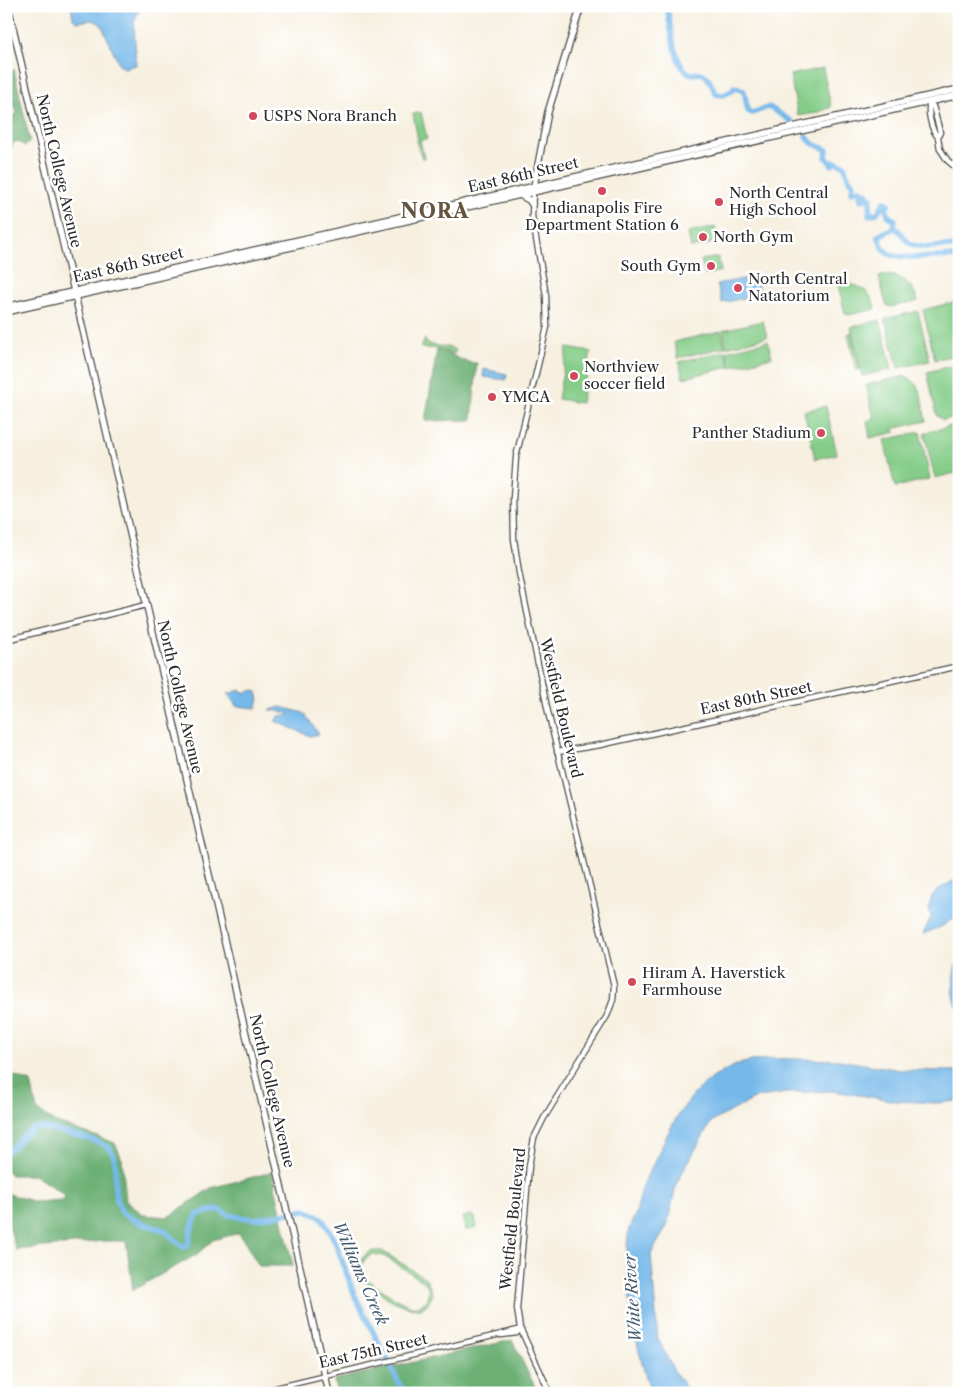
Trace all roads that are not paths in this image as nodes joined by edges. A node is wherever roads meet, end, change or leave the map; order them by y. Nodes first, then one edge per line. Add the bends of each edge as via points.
1 (8, 6) edge
2 (581, 6) edge
3 (959, 89) edge
4 (959, 95) edge
5 (930, 100) junction
6 (959, 170) edge
7 (536, 173) junction
8 (546, 182) junction
9 (533, 188) junction
10 (518, 194) junction
11 (532, 204) junction
12 (74, 293) junction
13 (6, 307) edge
14 (6, 312) edge
15 (146, 605) junction
16 (6, 640) edge
17 (959, 666) edge
18 (557, 752) junction
19 (519, 1329) junction
20 (325, 1375) junction
21 (255, 1393) edge
22 (329, 1393) edge
23 (550, 1393) edge

1 - 12 main road, North College Avenue
2 - 7 main road, Westfield Boulevard via 548,112
3 - 5 main road, East 86th Street
4 - 5 main road, East 86th Street
5 - 6 street via 928,107 933,133 938,137 946,158
5 - 8 main road, East 86th Street
5 - 9 main road, East 86th Street
7 - 8 main road
7 - 9 main road, Westfield Boulevard
8 - 9 main road, East 86th Street
9 - 10 main road, East 86th Street
9 - 11 street, Westfield Boulevard
9 - 12 main road, East 86th Street
10 - 11 main road
10 - 12 main road, East 86th Street
11 - 18 street, Westfield Boulevard via 546,296 547,327 518,442 513,525 518,573
12 - 13 main road, East 86th Street
12 - 14 main road, East 86th Street
12 - 15 main road, North College Avenue
15 - 16 street
15 - 20 main road, North College Avenue
17 - 18 street, East 80th Street
18 - 19 street, Westfield Boulevard via 612,973 614,993 607,1016 544,1118 533,1144 517,1297
19 - 20 street, East 75th Street
19 - 23 street, Westfield Boulevard
20 - 21 street, East 75th Street
20 - 22 main road, North College Avenue

